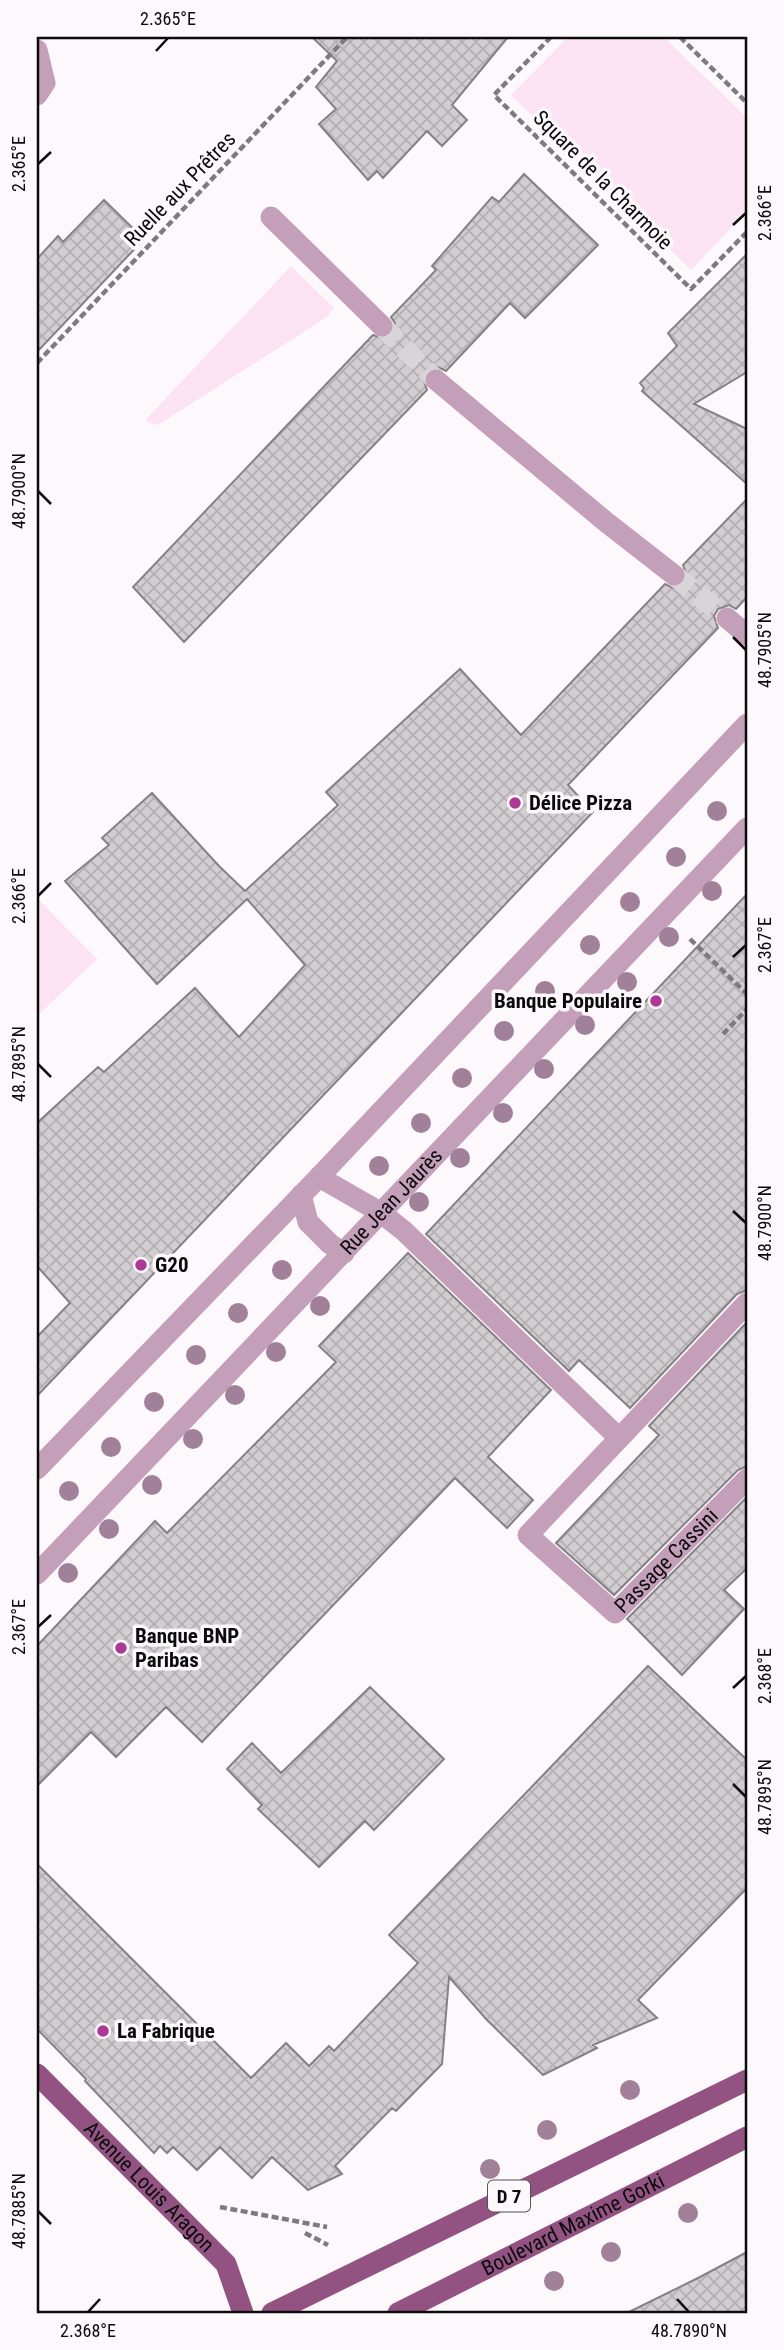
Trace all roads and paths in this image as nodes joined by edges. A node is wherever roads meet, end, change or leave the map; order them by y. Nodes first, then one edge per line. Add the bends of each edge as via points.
1 (347, 37) edge
2 (551, 37) edge
3 (680, 37) edge
4 (37, 50) edge
5 (37, 95) edge
6 (747, 103) edge
7 (271, 217) dead end
8 (747, 232) edge
9 (382, 326) tunnel mouth
10 (37, 363) edge
11 (436, 380) tunnel mouth
12 (674, 575) tunnel mouth
13 (727, 618) tunnel mouth
14 (747, 635) edge
15 (747, 724) edge
16 (747, 828) edge
17 (665, 915) junction
18 (747, 994) edge
19 (747, 1009) edge
20 (723, 1034) dead end
21 (319, 1177) junction
22 (301, 1195) junction
23 (380, 1212) junction
24 (344, 1253) junction
25 (747, 1303) edge
26 (619, 1438) junction
27 (37, 1469) edge
28 (747, 1479) edge
29 (37, 1574) edge
30 (37, 2074) edge
31 (747, 2080) edge
32 (747, 2137) edge
33 (243, 2313) edge
34 (272, 2313) edge
35 (398, 2313) edge

1 - 10 path, Ruelle aux Prêtres
2 - 8 path, Square de la Charmoie via 494,95 691,289
3 - 6 path
4 - 5 street via 45,83
7 - 9 street
11 - 12 street
13 - 14 street
15 - 21 street
16 - 17 street, Rue Jean Jaurès
17 - 18 path
17 - 23 street, Rue Jean Jaurès
19 - 20 path
21 - 22 street
21 - 23 street
22 - 24 street via 308,1222
22 - 27 street
23 - 24 street, Rue Jean Jaurès
23 - 26 street
24 - 29 street, Rue Jean Jaurès
25 - 26 street, Passage Cassini
26 - 28 street, Passage Cassini via 528,1535 615,1614
30 - 33 main road, Avenue Louis Aragon via 226,2264
31 - 34 main road, D 7
32 - 35 main road, Boulevard Maxime Gorki / D 7

